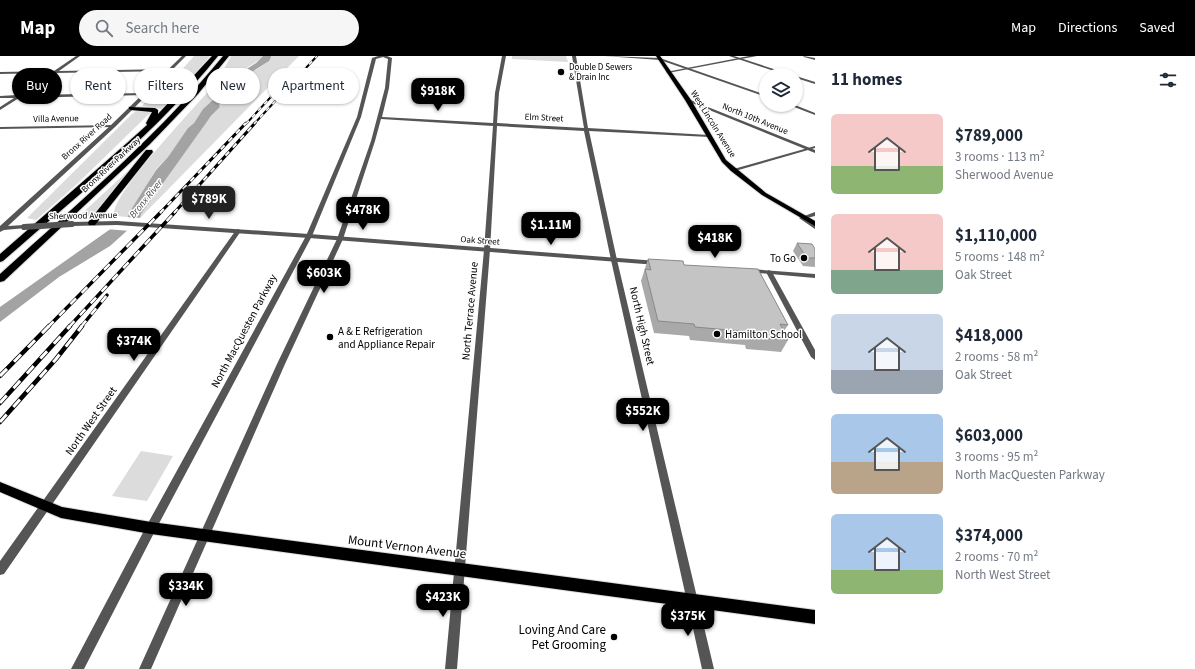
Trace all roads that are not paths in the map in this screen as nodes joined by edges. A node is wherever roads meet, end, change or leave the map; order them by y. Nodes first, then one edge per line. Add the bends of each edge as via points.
1 (78, 56) edge
2 (184, 56) edge
3 (215, 56) edge
4 (226, 56) edge
5 (504, 56) edge
6 (574, 56) edge
7 (606, 56) edge
8 (731, 56) edge
9 (756, 56) edge
10 (805, 56) edge
11 (659, 57) edge
12 (740, 59) junction
13 (815, 59) edge
14 (60, 68) edge
15 (173, 68) edge
16 (688, 68) junction
17 (768, 68) edge
18 (134, 71) edge
19 (668, 72) junction
20 (0, 73) edge
21 (12, 73) edge
22 (62, 73) edge
23 (803, 79) edge
24 (815, 83) edge
25 (759, 93) edge
26 (134, 94) edge
27 (62, 96) edge
28 (0, 97) edge
29 (12, 97) edge
30 (688, 100) junction
31 (12, 101) edge
32 (135, 104) edge
33 (131, 108) junction
34 (0, 109) edge
35 (803, 110) edge
36 (815, 114) edge
37 (379, 118) junction
38 (495, 123) junction
39 (113, 126) junction
40 (0, 128) edge
41 (586, 128) junction
42 (160, 132) junction
43 (142, 134) junction
44 (709, 136) junction
45 (815, 147) edge
46 (808, 149) junction
47 (815, 152) edge
48 (733, 170) junction
49 (815, 214) edge
50 (802, 218) junction
51 (92, 223) junction
52 (815, 226) edge
53 (1, 229) edge
54 (238, 231) junction
55 (309, 236) junction
56 (340, 238) junction
57 (487, 250) junction
58 (0, 259) edge
59 (614, 260) junction
60 (661, 263) edge
61 (746, 270) edge
62 (769, 272) junction
63 (815, 276) edge
64 (0, 279) edge
65 (815, 357) edge
66 (0, 487) edge
67 (45, 505) junction
68 (151, 528) junction
69 (206, 536) junction
70 (460, 568) junction
71 (0, 570) edge
72 (693, 601) junction
73 (815, 617) edge
74 (77, 669) edge
75 (145, 669) edge
76 (451, 669) edge
77 (708, 669) edge

1 - 14 street
2 - 15 street, Bronx River Road
3 - 43 highway, Bronx River Parkway via 190,86
4 - 42 highway, Bronx River Parkway
5 - 38 street, North Terrace Avenue via 497,93
6 - 41 street, North High Street
7 - 11 street
8 - 12 street
9 - 12 street
10 - 13 street
11 - 16 street
11 - 19 main road, West Lincoln Avenue
12 - 16 street
12 - 17 street
16 - 19 street
16 - 25 street
18 - 22 street
19 - 30 main road, West Lincoln Avenue
20 - 21 street
23 - 24 street
26 - 27 street
28 - 29 street
30 - 44 main road, West Lincoln Avenue
30 - 46 street, North 10th Avenue
31 - 34 street
32 - 33 street, Bronx River Road
33 - 39 street, Bronx River Road
33 - 43 highway via 156,111
35 - 36 street
37 - 38 street, Elm Street
37 - 55 street, North MacQuesten Parkway via 390,63 390,58 383,56 374,58 359,116
37 - 56 street, North MacQuesten Parkway
38 - 41 street, Elm Street
38 - 57 street, North Terrace Avenue
39 - 40 street, Villa Avenue
39 - 53 street, Bronx River Road
41 - 44 street, Elm Street
41 - 59 street, North High Street
42 - 51 highway via 146,156
42 - 64 highway, Bronx River Parkway
43 - 58 highway, Bronx River Parkway
44 - 48 main road, West Lincoln Avenue via 724,161
45 - 46 street
46 - 47 street, North 10th Avenue
46 - 48 street
48 - 50 main road, West Lincoln Avenue
49 - 50 street
50 - 52 main road, West Lincoln Avenue
51 - 53 street, Sherwood Avenue, bridge
51 - 54 street, Sherwood Avenue
54 - 55 street, Oak Street
54 - 67 street, North West Street
55 - 56 street, Oak Street
55 - 68 street, North MacQuesten Parkway
56 - 57 street, Oak Street
56 - 69 street, North MacQuesten Parkway via 281,364
57 - 59 street, Oak Street
57 - 70 street, North Terrace Avenue
59 - 60 street, Oak Street
59 - 72 street, North High Street
61 - 62 street
62 - 63 street
62 - 65 street
66 - 67 main road, Mount Vernon Avenue
67 - 68 main road, Mount Vernon Avenue via 61,512
67 - 71 street, North West Street
68 - 69 main road, Mount Vernon Avenue
68 - 74 street, North MacQuesten Parkway
69 - 70 main road, Mount Vernon Avenue
69 - 75 street, North MacQuesten Parkway
70 - 72 main road, Mount Vernon Avenue
70 - 76 street, North Terrace Avenue
72 - 73 main road, Mount Vernon Avenue
72 - 77 street, North High Street

